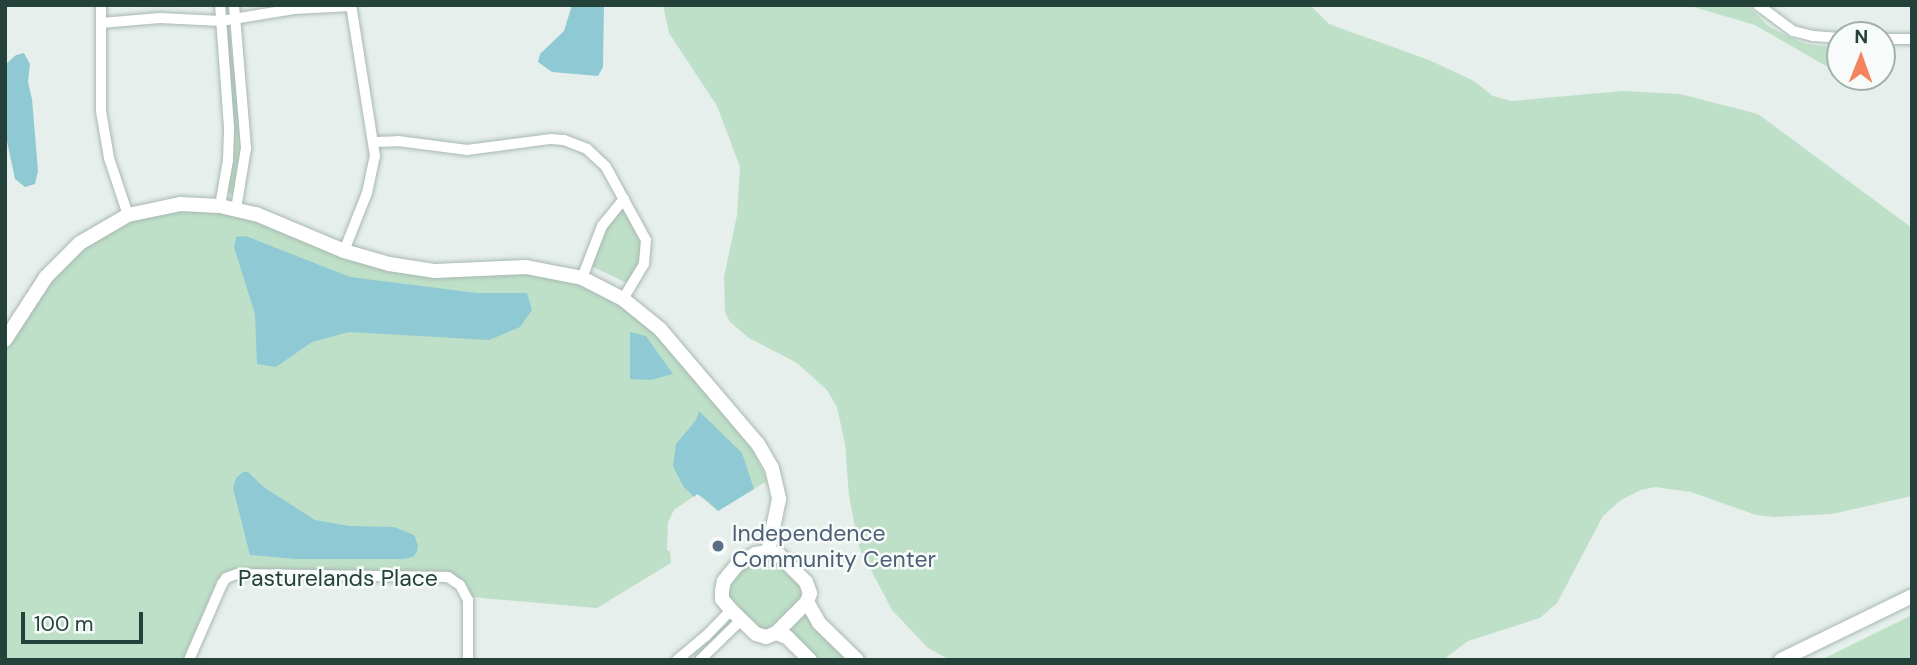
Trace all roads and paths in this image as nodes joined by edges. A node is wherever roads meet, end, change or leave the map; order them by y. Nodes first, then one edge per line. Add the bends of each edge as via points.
1 (101, 5) edge
2 (220, 5) edge
3 (234, 5) edge
4 (1758, 5) edge
5 (351, 6) edge
6 (235, 19) junction
7 (221, 21) junction
8 (101, 23) junction
9 (1826, 37) edge
10 (375, 142) junction
11 (624, 199) junction
12 (220, 206) junction
13 (236, 209) junction
14 (128, 215) junction
15 (344, 251) junction
16 (582, 278) junction
17 (623, 299) junction
18 (5, 340) edge
19 (768, 552) junction
20 (1912, 596) edge
21 (807, 602) junction
22 (736, 615) junction
23 (776, 633) junction
24 (189, 660) edge
25 (468, 660) edge
26 (677, 660) edge
27 (700, 660) edge
28 (810, 660) edge
29 (856, 660) edge
30 (1781, 660) edge

1 - 8 street
2 - 7 street
3 - 6 street
4 - 9 street via 1793,31
5 - 6 street
5 - 10 street
6 - 7 street
6 - 13 street via 246,148
7 - 8 street via 160,18
7 - 12 street via 229,145
8 - 14 street via 103,131
10 - 11 street via 467,150 564,140 597,157
10 - 15 street via 367,193
11 - 16 street via 602,226
11 - 17 street via 642,229 647,252
12 - 13 street
12 - 14 street via 180,204
13 - 15 street
14 - 18 street via 62,258
15 - 16 street via 435,271 526,267
16 - 17 street
17 - 19 street via 660,330 758,444 772,468 779,499
19 - 21 street via 779,555 806,582
19 - 22 street via 737,565 724,581 722,599
20 - 30 street
21 - 23 street
21 - 29 street via 820,623
22 - 23 street via 756,634
22 - 26 street
22 - 27 street
23 - 28 street via 787,637
24 - 25 street, Pasturelands Place via 222,584 232,575 251,574 448,578 460,585 468,600

